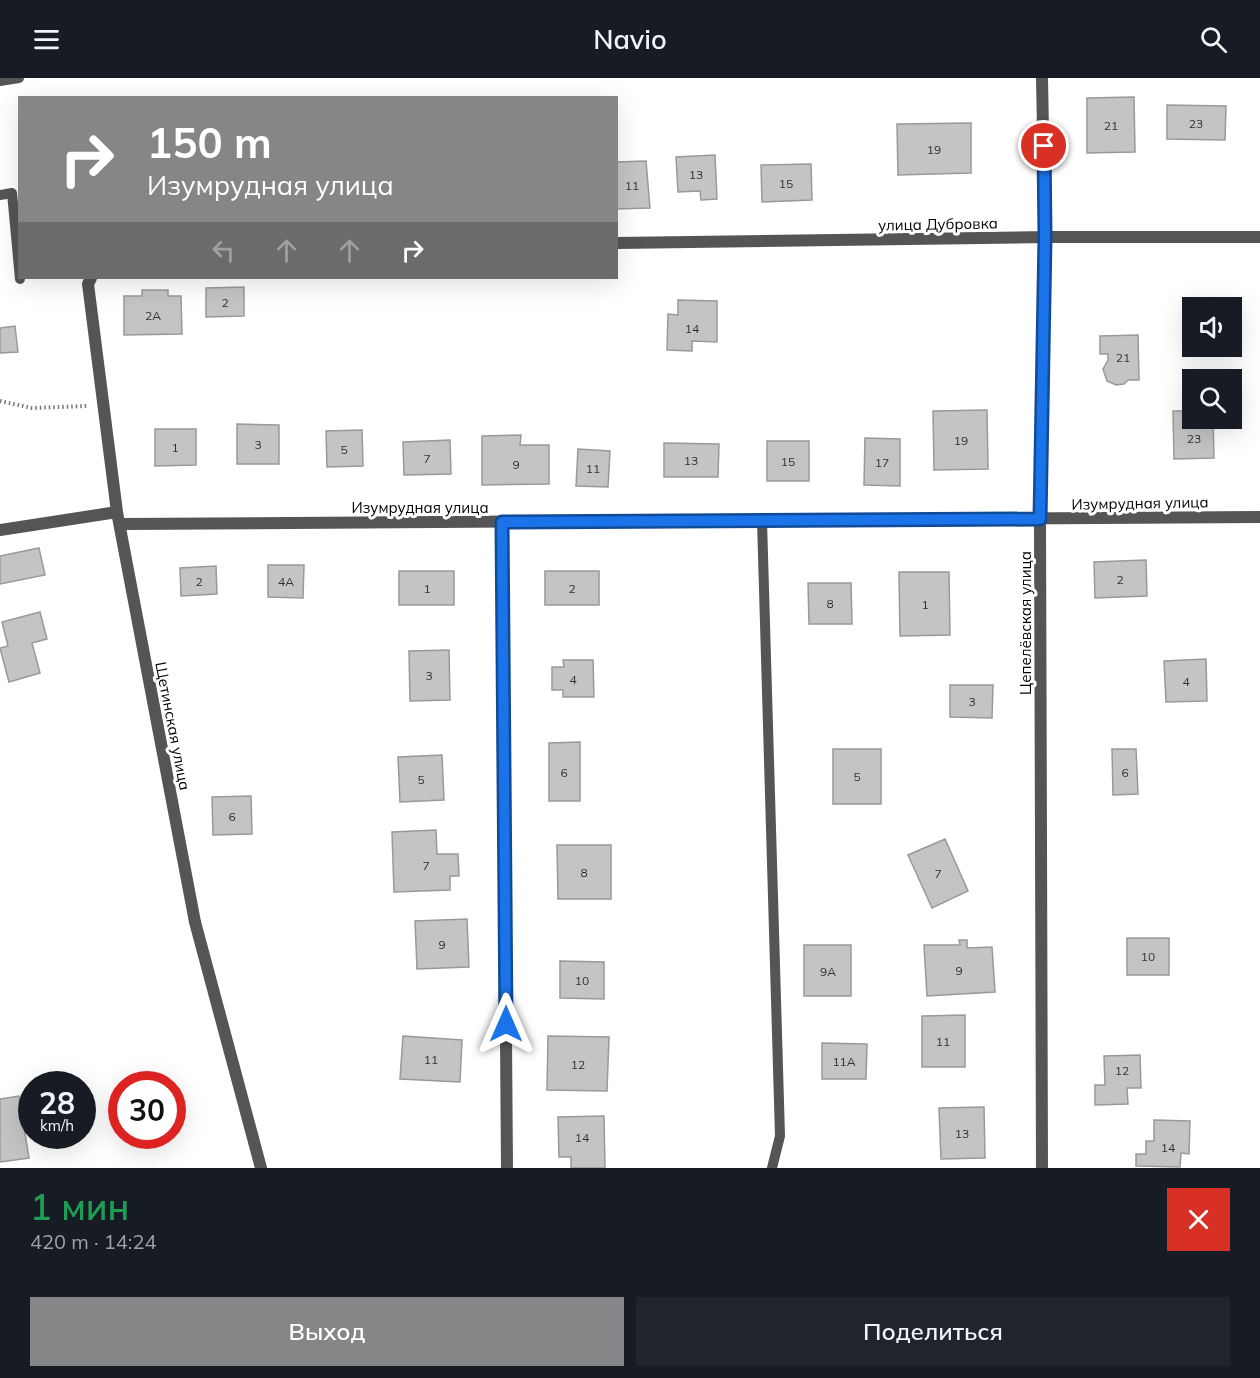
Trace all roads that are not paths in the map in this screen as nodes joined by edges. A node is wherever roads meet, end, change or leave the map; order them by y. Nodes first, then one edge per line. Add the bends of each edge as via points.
1 (19, 78) edge
2 (1042, 78) edge
3 (0, 81) edge
4 (0, 195) edge
5 (1045, 237) junction
6 (1260, 237) edge
7 (618, 243) edge
8 (18, 258) edge
9 (89, 281) edge
10 (1260, 517) edge
11 (118, 518) junction
12 (1040, 519) junction
13 (762, 521) junction
14 (502, 522) junction
15 (0, 530) edge
16 (261, 1168) edge
17 (507, 1168) edge
18 (772, 1168) edge
19 (1042, 1168) edge

1 - 3 lane
2 - 5 street, Цепелёвская улица
4 - 8 lane via 12,193
5 - 6 street, улица Дубровка
5 - 7 street, улица Дубровка
5 - 12 street, Цепелёвская улица
9 - 11 street, Щетинская улица
10 - 12 street, Изумрудная улица
11 - 14 street, Изумрудная улица
11 - 15 street, Изумрудная улица
11 - 16 street, Щетинская улица via 195,921
12 - 13 street, Изумрудная улица
12 - 19 street, Цепелёвская улица
13 - 14 street, Изумрудная улица
13 - 18 lane via 780,1136
14 - 17 street

